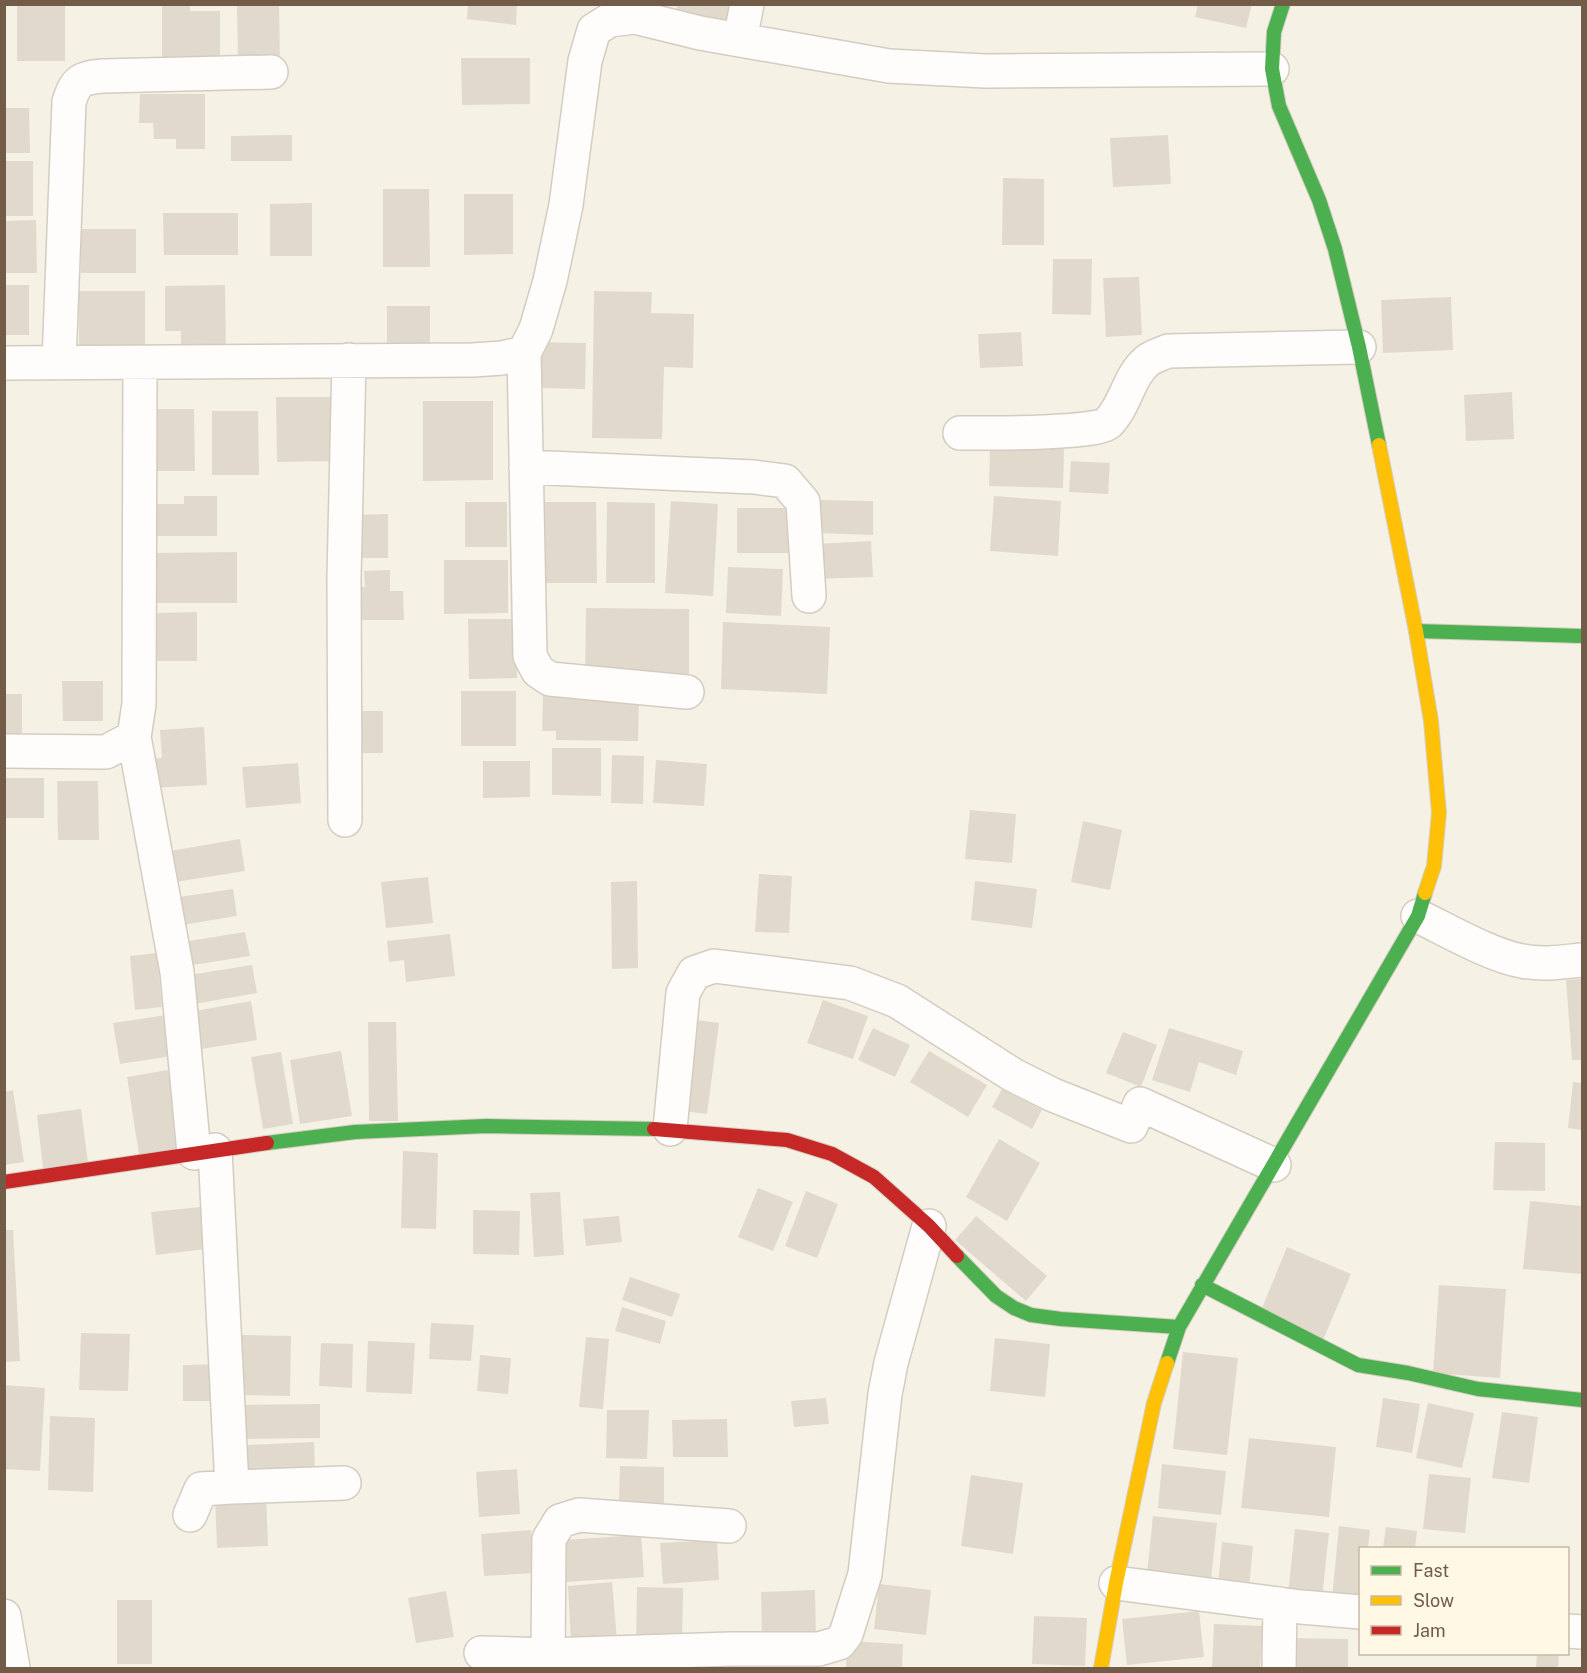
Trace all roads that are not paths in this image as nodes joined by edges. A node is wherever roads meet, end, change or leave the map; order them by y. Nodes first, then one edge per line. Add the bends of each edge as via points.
1 (747, 4) edge
2 (1283, 4) edge
3 (740, 40) junction
4 (1272, 69) junction
5 (271, 72) dead end
6 (1359, 347) junction
7 (524, 353) junction
8 (349, 360) junction
9 (59, 362) junction
10 (4, 363) edge
11 (140, 363) junction
12 (960, 434) dead end
13 (526, 467) junction
14 (809, 597) dead end
15 (1416, 631) junction
16 (1582, 636) edge
17 (687, 693) dead end
18 (134, 737) junction
19 (4, 751) edge
20 (345, 820) dead end
21 (1418, 916) junction
22 (1582, 960) edge
23 (670, 1129) junction
24 (205, 1152) junction
25 (1274, 1165) junction
26 (4, 1182) edge
27 (929, 1226) junction
28 (1202, 1285) junction
29 (1179, 1327) junction
30 (1582, 1400) edge
31 (344, 1483) dead end
32 (232, 1486) junction
33 (190, 1515) dead end
34 (729, 1526) dead end
35 (1116, 1583) junction
36 (1280, 1604) junction
37 (1359, 1612) edge
38 (4, 1617) edge
39 (481, 1653) dead end
40 (548, 1655) junction
41 (732, 1658) edge
42 (13, 1668) edge
43 (1101, 1668) edge
44 (1279, 1668) edge

1 - 3 street
2 - 4 street via 1274,32
3 - 4 street via 889,66 985,71
3 - 7 street via 635,17 610,20 594,30 585,61 566,205 550,281 536,329
4 - 6 street via 1279,106 1335,249
5 - 9 street via 103,76 83,78 73,88 69,102
6 - 12 street via 1168,351 1149,360 1135,375 1121,407 1106,425
6 - 15 street
7 - 8 street via 473,360
7 - 13 street
8 - 11 street
8 - 20 street via 344,578
9 - 10 street
9 - 11 street
11 - 18 street via 139,704
13 - 14 street via 785,481 803,502
13 - 17 street via 530,656 538,671 550,679
15 - 16 street
15 - 21 street via 1431,721 1439,813 1434,866
18 - 19 street via 106,752
18 - 24 street
21 - 22 street via 1520,961
21 - 25 street
23 - 24 street via 486,1126 355,1132
23 - 25 street via 683,993 694,973 714,966 850,983 897,1000 1013,1075 1053,1095 1131,1126 1140,1104
23 - 27 street via 787,1140 832,1154 874,1177
24 - 26 street
24 - 32 street
25 - 28 street
27 - 29 street via 996,1296 1031,1315
27 - 41 street via 889,1373 869,1554 846,1634 838,1643 819,1649
28 - 29 street
28 - 30 street via 1358,1365 1478,1389
29 - 35 street via 1154,1403
31 - 32 street
32 - 33 street via 201,1489
34 - 40 street via 579,1515 560,1521 549,1539
35 - 36 street
35 - 43 street
36 - 37 street
36 - 44 street
38 - 42 street
39 - 40 street
40 - 41 street

